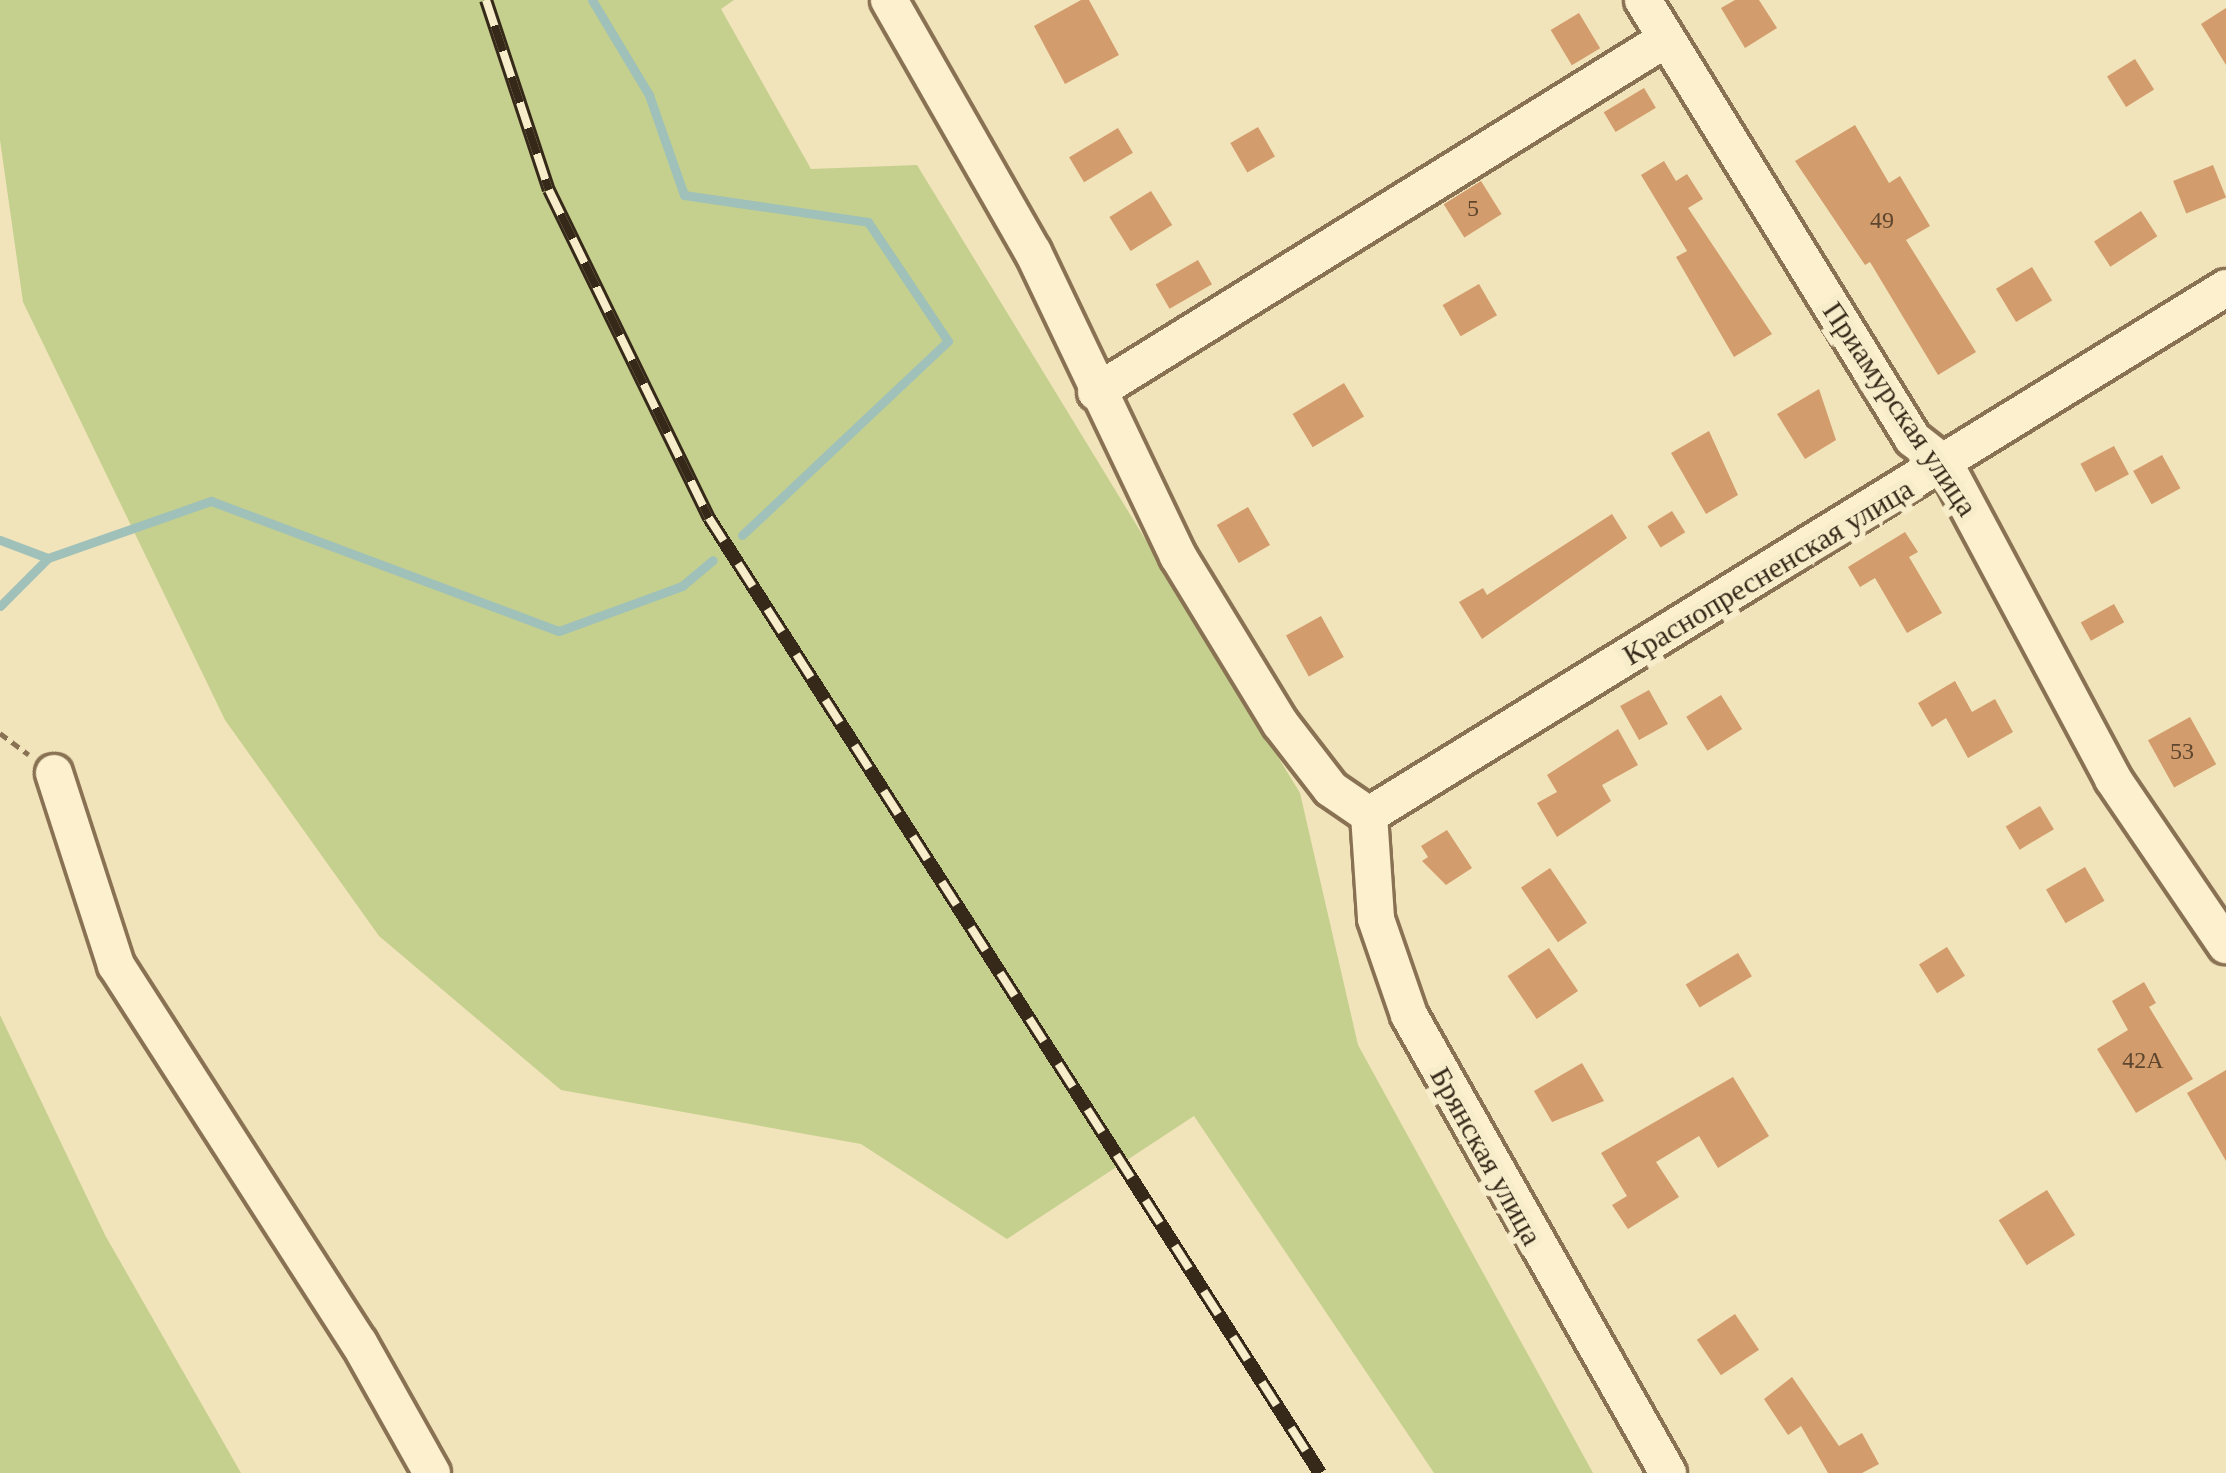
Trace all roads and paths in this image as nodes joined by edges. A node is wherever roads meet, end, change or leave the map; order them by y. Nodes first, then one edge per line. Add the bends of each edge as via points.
1 (889, 0) edge
2 (1643, 0) edge
3 (1666, 39) junction
4 (2226, 287) edge
5 (1096, 392) junction
6 (1945, 464) junction
7 (54, 773) dead end
8 (1369, 815) junction
9 (2226, 945) edge
10 (432, 1473) edge
11 (1668, 1473) edge

1 - 5 street via 1033,252
2 - 3 street, Приамурская улица
3 - 5 street
3 - 6 street, Приамурская улица via 1913,439
4 - 6 street, Краснопресненская улица
5 - 8 street via 1178,556 1280,723 1331,789
6 - 8 street, Краснопресненская улица
6 - 9 street, Приамурская улица via 2114,779
7 - 10 street via 116,965 359,1343
8 - 11 street, Брянская улица via 1376,919 1408,1015

